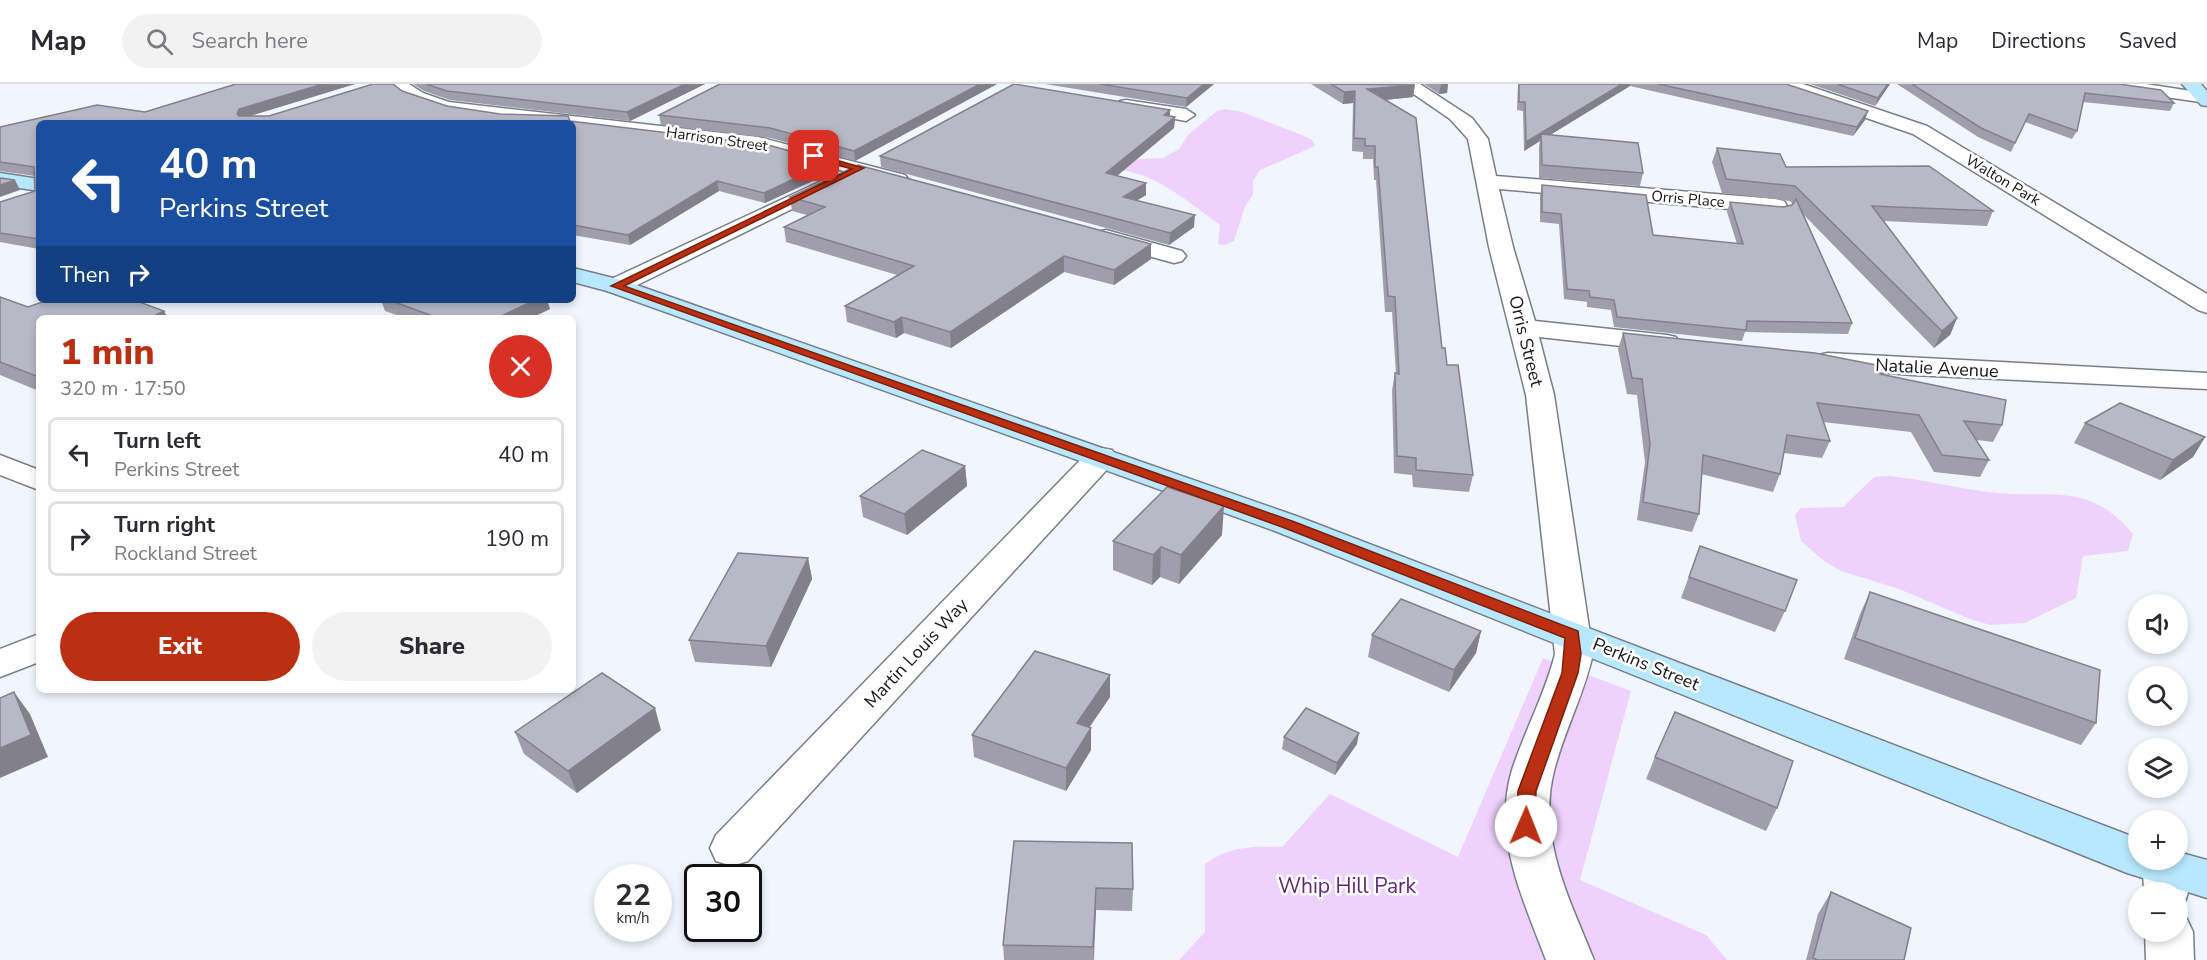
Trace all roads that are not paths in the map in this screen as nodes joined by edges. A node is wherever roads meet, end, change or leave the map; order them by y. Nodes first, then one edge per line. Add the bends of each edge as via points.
1 (397, 84) edge
2 (1408, 84) edge
3 (1785, 84) edge
4 (2110, 84) edge
5 (2191, 84) edge
6 (2206, 99) edge
7 (1105, 101) edge
8 (665, 114) edge
9 (1186, 115) dead end
10 (564, 120) edge
11 (576, 121) edge
12 (636, 128) junction
13 (880, 157) edge
14 (860, 168) junction
15 (0, 179) edge
16 (1487, 182) junction
17 (912, 183) edge
18 (36, 185) edge
19 (36, 194) edge
20 (10, 203) edge
21 (1780, 207) edge
22 (1090, 233) edge
23 (1174, 256) dead end
24 (576, 276) edge
25 (616, 286) junction
26 (2207, 305) edge
27 (1524, 328) junction
28 (1691, 346) edge
29 (1798, 357) edge
30 (2207, 381) edge
31 (1101, 457) junction
32 (0, 464) edge
33 (36, 480) edge
34 (1573, 635) junction
35 (36, 648) edge
36 (0, 664) edge
37 (732, 848) dead end
38 (2164, 871) edge
39 (2169, 942) edge
40 (1570, 960) edge
41 (2170, 960) edge

1 - 10 street, Harrison Street via 417,98 447,107
2 - 16 street, Orris Street via 1471,129 1480,146
3 - 26 street, Walton Park via 1920,130
4 - 6 street
5 - 6 street
7 - 9 street
8 - 12 street
11 - 12 street, Harrison Street
12 - 14 street, Harrison Street via 758,143
13 - 14 street
14 - 17 street, Harrison Street
14 - 25 street
15 - 18 street
16 - 21 street, Orris Place
16 - 27 street, Orris Street
19 - 20 street
22 - 23 street
24 - 25 street, Perkins Street
25 - 31 street, Perkins Street
27 - 28 street
27 - 34 street, Orris Street via 1540,395
29 - 30 street, Natalie Avenue via 1912,367
31 - 34 street, Perkins Street via 1402,567
31 - 37 street, Martin Louis Way
32 - 33 street
34 - 38 street, Perkins Street
34 - 40 street, Orris Street via 1570,673 1533,770 1524,813 1527,839
35 - 36 street
39 - 41 street

